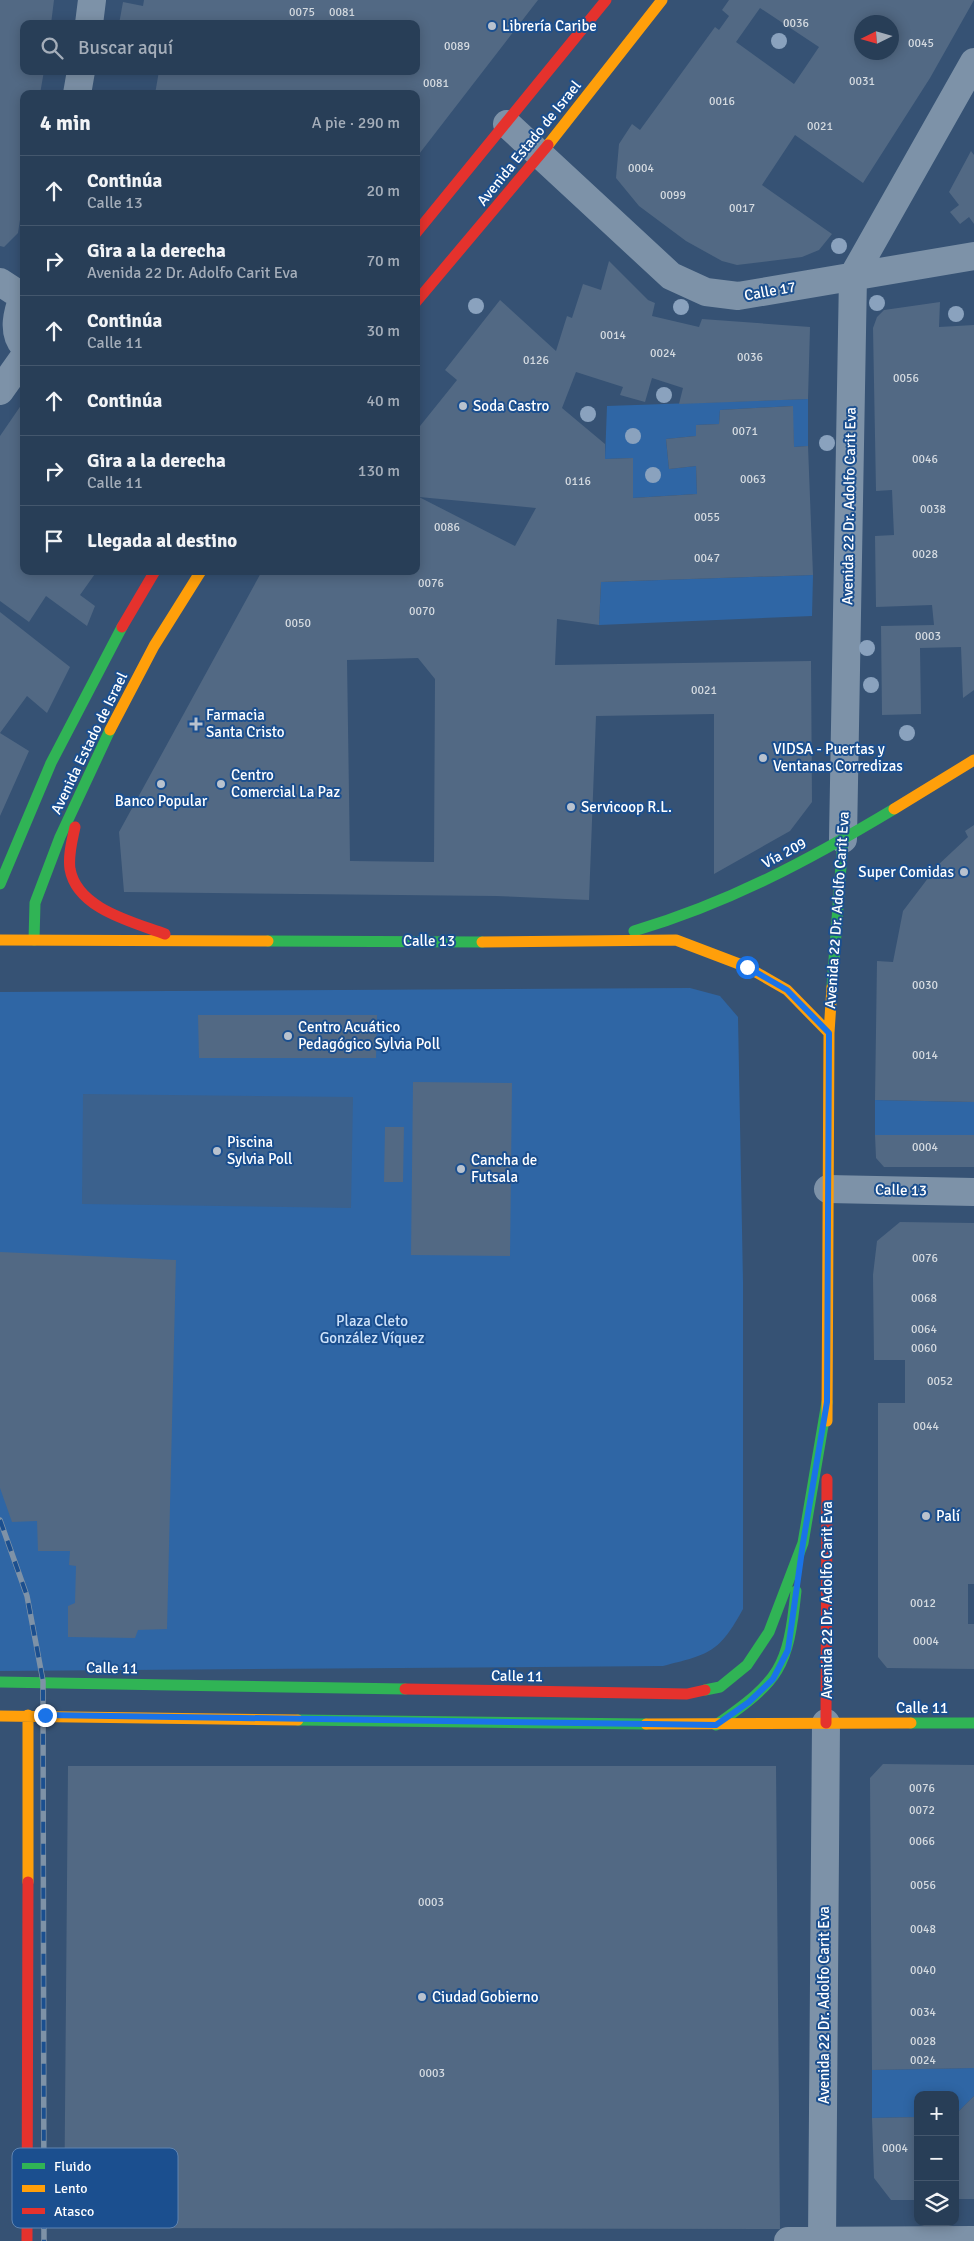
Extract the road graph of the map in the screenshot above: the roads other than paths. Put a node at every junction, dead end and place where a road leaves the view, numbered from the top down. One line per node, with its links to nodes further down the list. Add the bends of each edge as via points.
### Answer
1 (92, 0): 4 (street)
2 (606, 0): 8 (main road, Avenida Estado de Israel)
3 (662, 0): 9 (main road, Avenida Estado de Israel)
4 (89, 20)
5 (974, 62): 12 (street, Avenida 22 Dr. Adolfo Carit Eva)
6 (80, 75): 7 (street)
7 (78, 90)
8 (507, 124): 9 (street, Calle 17); 10 (main road, Avenida Estado de Israel)
9 (540, 155): 12 (street, Calle 17, via 671,276 706,292 738,296); 15 (main road, Avenida Estado de Israel)
10 (420, 228)
11 (974, 256): 12 (street, Calle 17)
12 (853, 276): 24 (street, Avenida 22 Dr. Adolfo Carit Eva)
13 (0, 282): 14 (street)
14 (20, 293)
15 (420, 297)
16 (20, 308): 17 (street, via 16,326)
17 (20, 341)
18 (20, 363): 19 (street)
19 (0, 391)
20 (153, 575): 25 (main road, Avenida Estado de Israel, via 103,660 44,775)
21 (199, 575): 22 (main road, Avenida Estado de Israel, via 154,646)
22 (96, 757): 27 (main road, Avenida Estado de Israel, via 60,837 36,903); 28 (main road, via 74,828 69,855 73,880 90,899 106,910)
23 (974, 760): 24 (main road, Vía 209)
24 (843, 839): 29 (main road, Vía 209, via 716,904 656,926); 30 (main road, Avenida 22 Dr. Adolfo Carit Eva)
25 (0, 884)
26 (0, 940): 27 (main road, Calle 13)
27 (34, 940): 28 (main road, Calle 13)
28 (180, 940): 29 (main road, Calle 13)
29 (594, 942): 30 (main road, Calle 13, via 676,940 710,952 747,967 787,990)
30 (829, 1033): 31 (main road, Avenida 22 Dr. Adolfo Carit Eva)
31 (828, 1189): 32 (street, Calle 13); 33 (main road, Avenida 22 Dr. Adolfo Carit Eva)
32 (974, 1192)
33 (827, 1402): 34 (main road, Calle 11); 38 (main road, Avenida 22 Dr. Adolfo Carit Eva)
34 (803, 1543): 35 (main road, Calle 11, via 769,1632 747,1665 720,1687 687,1694); 40 (main road, via 788,1650 773,1679 749,1702)
35 (0, 1682)
36 (28, 1715): 37 (main road, Calle 11); 40 (main road, Calle 11); 41 (main road)
37 (0, 1716)
38 (826, 1723): 39 (main road, Calle 11); 40 (main road, Calle 11); 46 (street, Avenida 22 Dr. Adolfo Carit Eva)
39 (974, 1723)
40 (716, 1725)
41 (27, 2148)
42 (27, 2228): 44 (main road)
43 (974, 2240): 46 (street)
44 (27, 2241)
45 (788, 2241): 46 (street)
46 (822, 2241)

